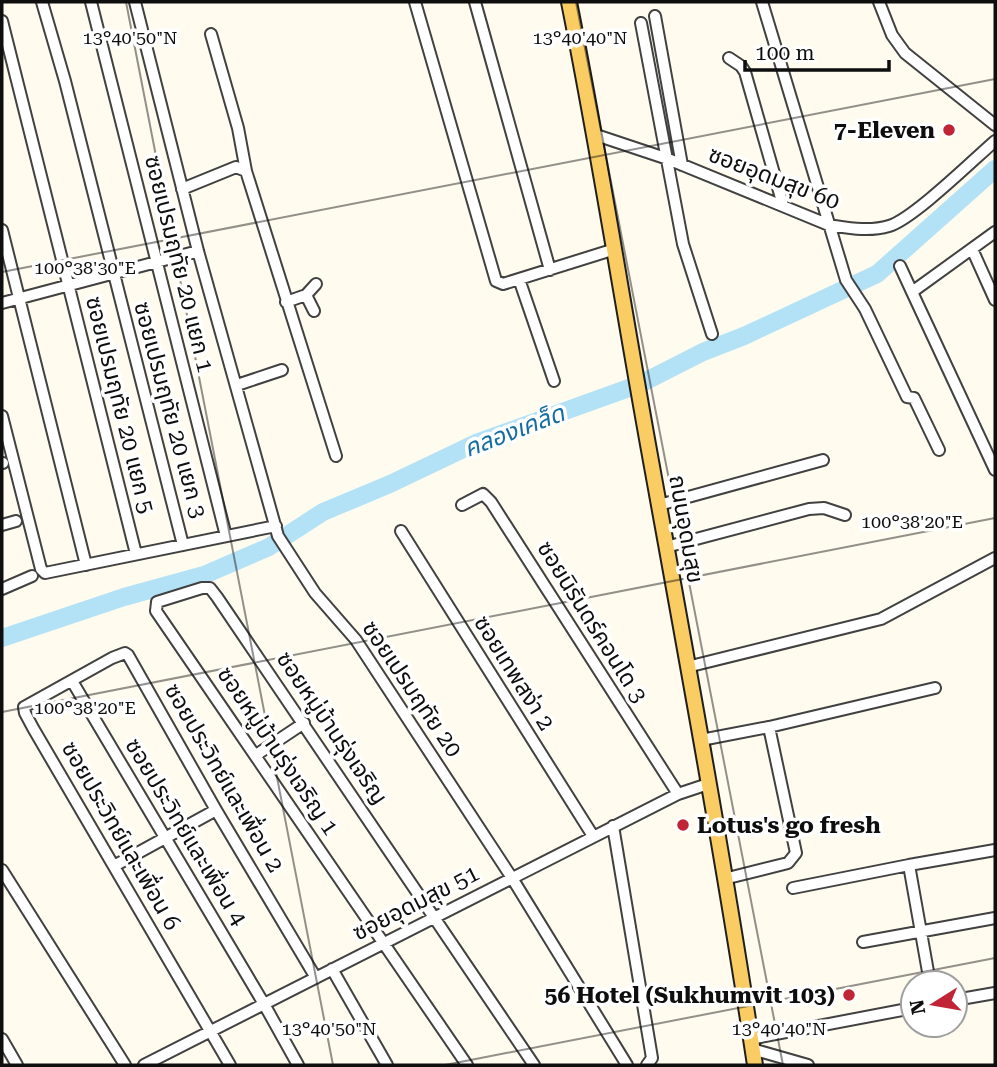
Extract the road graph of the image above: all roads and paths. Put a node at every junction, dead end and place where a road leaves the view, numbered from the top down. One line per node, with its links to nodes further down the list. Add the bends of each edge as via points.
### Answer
1 (42, 2): 31 (street, ซอยเปรมฤทัย 20 แยก 3)
2 (91, 2): 28 (street, ซอยเปรมฤทัย 20 แยก 1)
3 (135, 2): 20 (street, ซอยเปรมฤทัย 20)
4 (415, 2): 32 (street, via 496,281 503,284)
5 (475, 2): 30 (street)
6 (569, 2): 15 (main road, ถนนอุดมสุข)
7 (762, 2): 22 (street)
8 (879, 2): 14 (street, via 905,53)
9 (655, 16): 18 (street)
10 (2, 21): 34 (street, ซอยเปรมฤทัย 20 แยก 5)
11 (641, 23): 17 (street)
12 (211, 34): 19 (street)
13 (729, 58): 21 (street, via 745,72)
14 (995, 125)
15 (596, 135): 17 (street, ซอยอุดมสุข 60); 25 (main road, ถนนอุดมสุข)
16 (995, 141): 22 (street, ซอยอุดมสุข 60, via 898,222 876,229)
17 (665, 158): 18 (street, ซอยอุดมสุข 60); 42 (street, via 683,244)
18 (682, 165): 21 (street, ซอยอุดมสุข 60)
19 (246, 172): 20 (street, via 236,167); 39 (street)
20 (182, 189): 27 (street, ซอยเปรมฤทัย 20)
21 (783, 205): 22 (street, ซอยอุดมสุข 60)
22 (829, 225): 47 (street, via 846,280 866,309 907,397 914,398)
23 (2, 230): 37 (street)
24 (995, 232): 26 (street)
25 (615, 249): 30 (street); 52 (main road, ถนนอุดมสุข)
26 (972, 249): 35 (street); 38 (street)
27 (198, 251): 28 (street); 45 (street, ซอยเปรมฤทัย 20)
28 (157, 262): 31 (street); 57 (street, ซอยเปรมฤทัย 20 แยก 1)
29 (900, 266): 35 (street)
30 (550, 270): 32 (street)
31 (113, 274): 34 (street); 59 (street, ซอยเปรมฤทัย 20 แยก 3)
32 (519, 279): 44 (street)
33 (316, 284): 36 (street)
34 (68, 286): 37 (street); 61 (street, ซอยเปรมฤทัย 20 แยก 5)
35 (912, 292): 50 (street)
36 (306, 295): 39 (street); 41 (street)
37 (20, 298): 40 (street); 63 (street)
38 (995, 300)
39 (286, 302): 48 (street)
40 (2, 303)
41 (314, 311)
42 (712, 334)
43 (282, 370): 45 (street)
44 (554, 381)
45 (237, 385): 58 (street, ซอยเปรมฤทัย 20)
46 (2, 416): 63 (street, via 41,569 47,573)
47 (939, 450)
48 (335, 456)
49 (823, 460): 52 (street)
50 (995, 470)
51 (462, 505): 75 (street, ซอยนิรันดร์คอนโด 3, via 483,494 491,502)
52 (659, 505): 60 (main road, ถนนอุดมสุข)
53 (845, 515): 60 (street, via 809,509)
54 (16, 521): 55 (street)
55 (2, 525)
56 (401, 531): 78 (street, ซอยเทพสง่า 2)
57 (226, 536): 58 (street); 59 (street)
58 (279, 536): 84 (street, ซอยเปรมฤทัย 20, via 315,593 356,640)
59 (183, 545): 61 (street)
60 (666, 547): 67 (main road, ถนนอุดมสุข)
61 (136, 554): 63 (street)
62 (995, 558): 67 (street, via 881,619)
63 (86, 565)
64 (32, 576): 65 (street)
65 (2, 589)
66 (181, 594): 70 (street, ซอยหมู่บ้านรุ่งเจริญ, via 210,588); 73 (street, ซอยหมู่บ้านรุ่งเจริญ 1, via 157,602 156,611)
67 (688, 667): 72 (main road, ถนนอุดมสุข)
68 (72, 681): 76 (street, ซอยประวิทย์และเพื่อน 2, via 112,658 128,655); 79 (street, ซอยประวิทย์และเพื่อน 4); 82 (street, ซอยประวิทย์และเพื่อน 6, via 24,710)
69 (935, 688): 71 (street)
70 (304, 723): 73 (street); 87 (street, ซอยหมู่บ้านรุ่งเจริญ)
71 (769, 727): 72 (street); 85 (street, via 796,853 788,863)
72 (701, 740): 74 (main road, ถนนอุดมสุข)
73 (256, 755): 91 (street, ซอยหมู่บ้านรุ่งเจริญ 1)
74 (708, 784): 75 (street, ซอยอุดมสุข 51); 85 (main road, ถนนอุดมสุข)
75 (678, 794): 77 (street, ซอยอุดมสุข 51)
76 (216, 810): 79 (street); 94 (street, ซอยประวิทย์และเพื่อน 2)
77 (613, 826): 78 (street, ซอยอุดมสุข 51); 111 (street, via 652,1058)
78 (593, 836): 84 (street, ซอยอุดมสุข 51)
79 (166, 838): 82 (street); 97 (street, ซอยประวิทย์และเพื่อน 4)
80 (995, 850): 81 (street)
81 (909, 865): 86 (street); 89 (street)
82 (114, 866): 99 (street, ซอยประวิทย์และเพื่อน 6)
83 (2, 870): 104 (street)
84 (512, 878): 87 (street, ซอยอุดมสุข 51); 110 (street, ซอยเปรมฤทัย 20)
85 (724, 879): 101 (main road, ถนนอุดมสุข)
86 (793, 888)
87 (435, 917): 91 (street, ซอยอุดมสุข 51); 109 (street, ซอยหมู่บ้านรุ่งเจริญ)
88 (995, 918): 89 (street)
89 (921, 932): 90 (street); 92 (street)
90 (863, 942)
91 (382, 944): 93 (street, ซอยอุดมสุข 51); 108 (street, ซอยหมู่บ้านรุ่งเจริญ 1)
92 (928, 969)
93 (332, 970): 94 (street, ซอยอุดมสุข 51); 107 (street)
94 (316, 978): 97 (street, ซอยอุดมสุข 51)
95 (995, 993): 96 (street)
96 (969, 998)
97 (264, 1004): 99 (street, ซอยอุดมสุข 51); 106 (street, ซอยประวิทย์และเพื่อน 4)
98 (899, 1011): 101 (street)
99 (211, 1031): 102 (street, ซอยอุดมสุข 51); 105 (street, ซอยประวิทย์และเพื่อน 6)
100 (2, 1039): 103 (street)
101 (751, 1044): 112 (main road, ถนนอุดมสุข); 113 (street)
102 (151, 1064)
103 (17, 1065)
104 (125, 1065)
105 (230, 1065)
106 (298, 1065)
107 (387, 1065)
108 (467, 1065)
109 (534, 1065)
110 (628, 1065)
111 (647, 1065)
112 (755, 1065)
113 (808, 1065)

